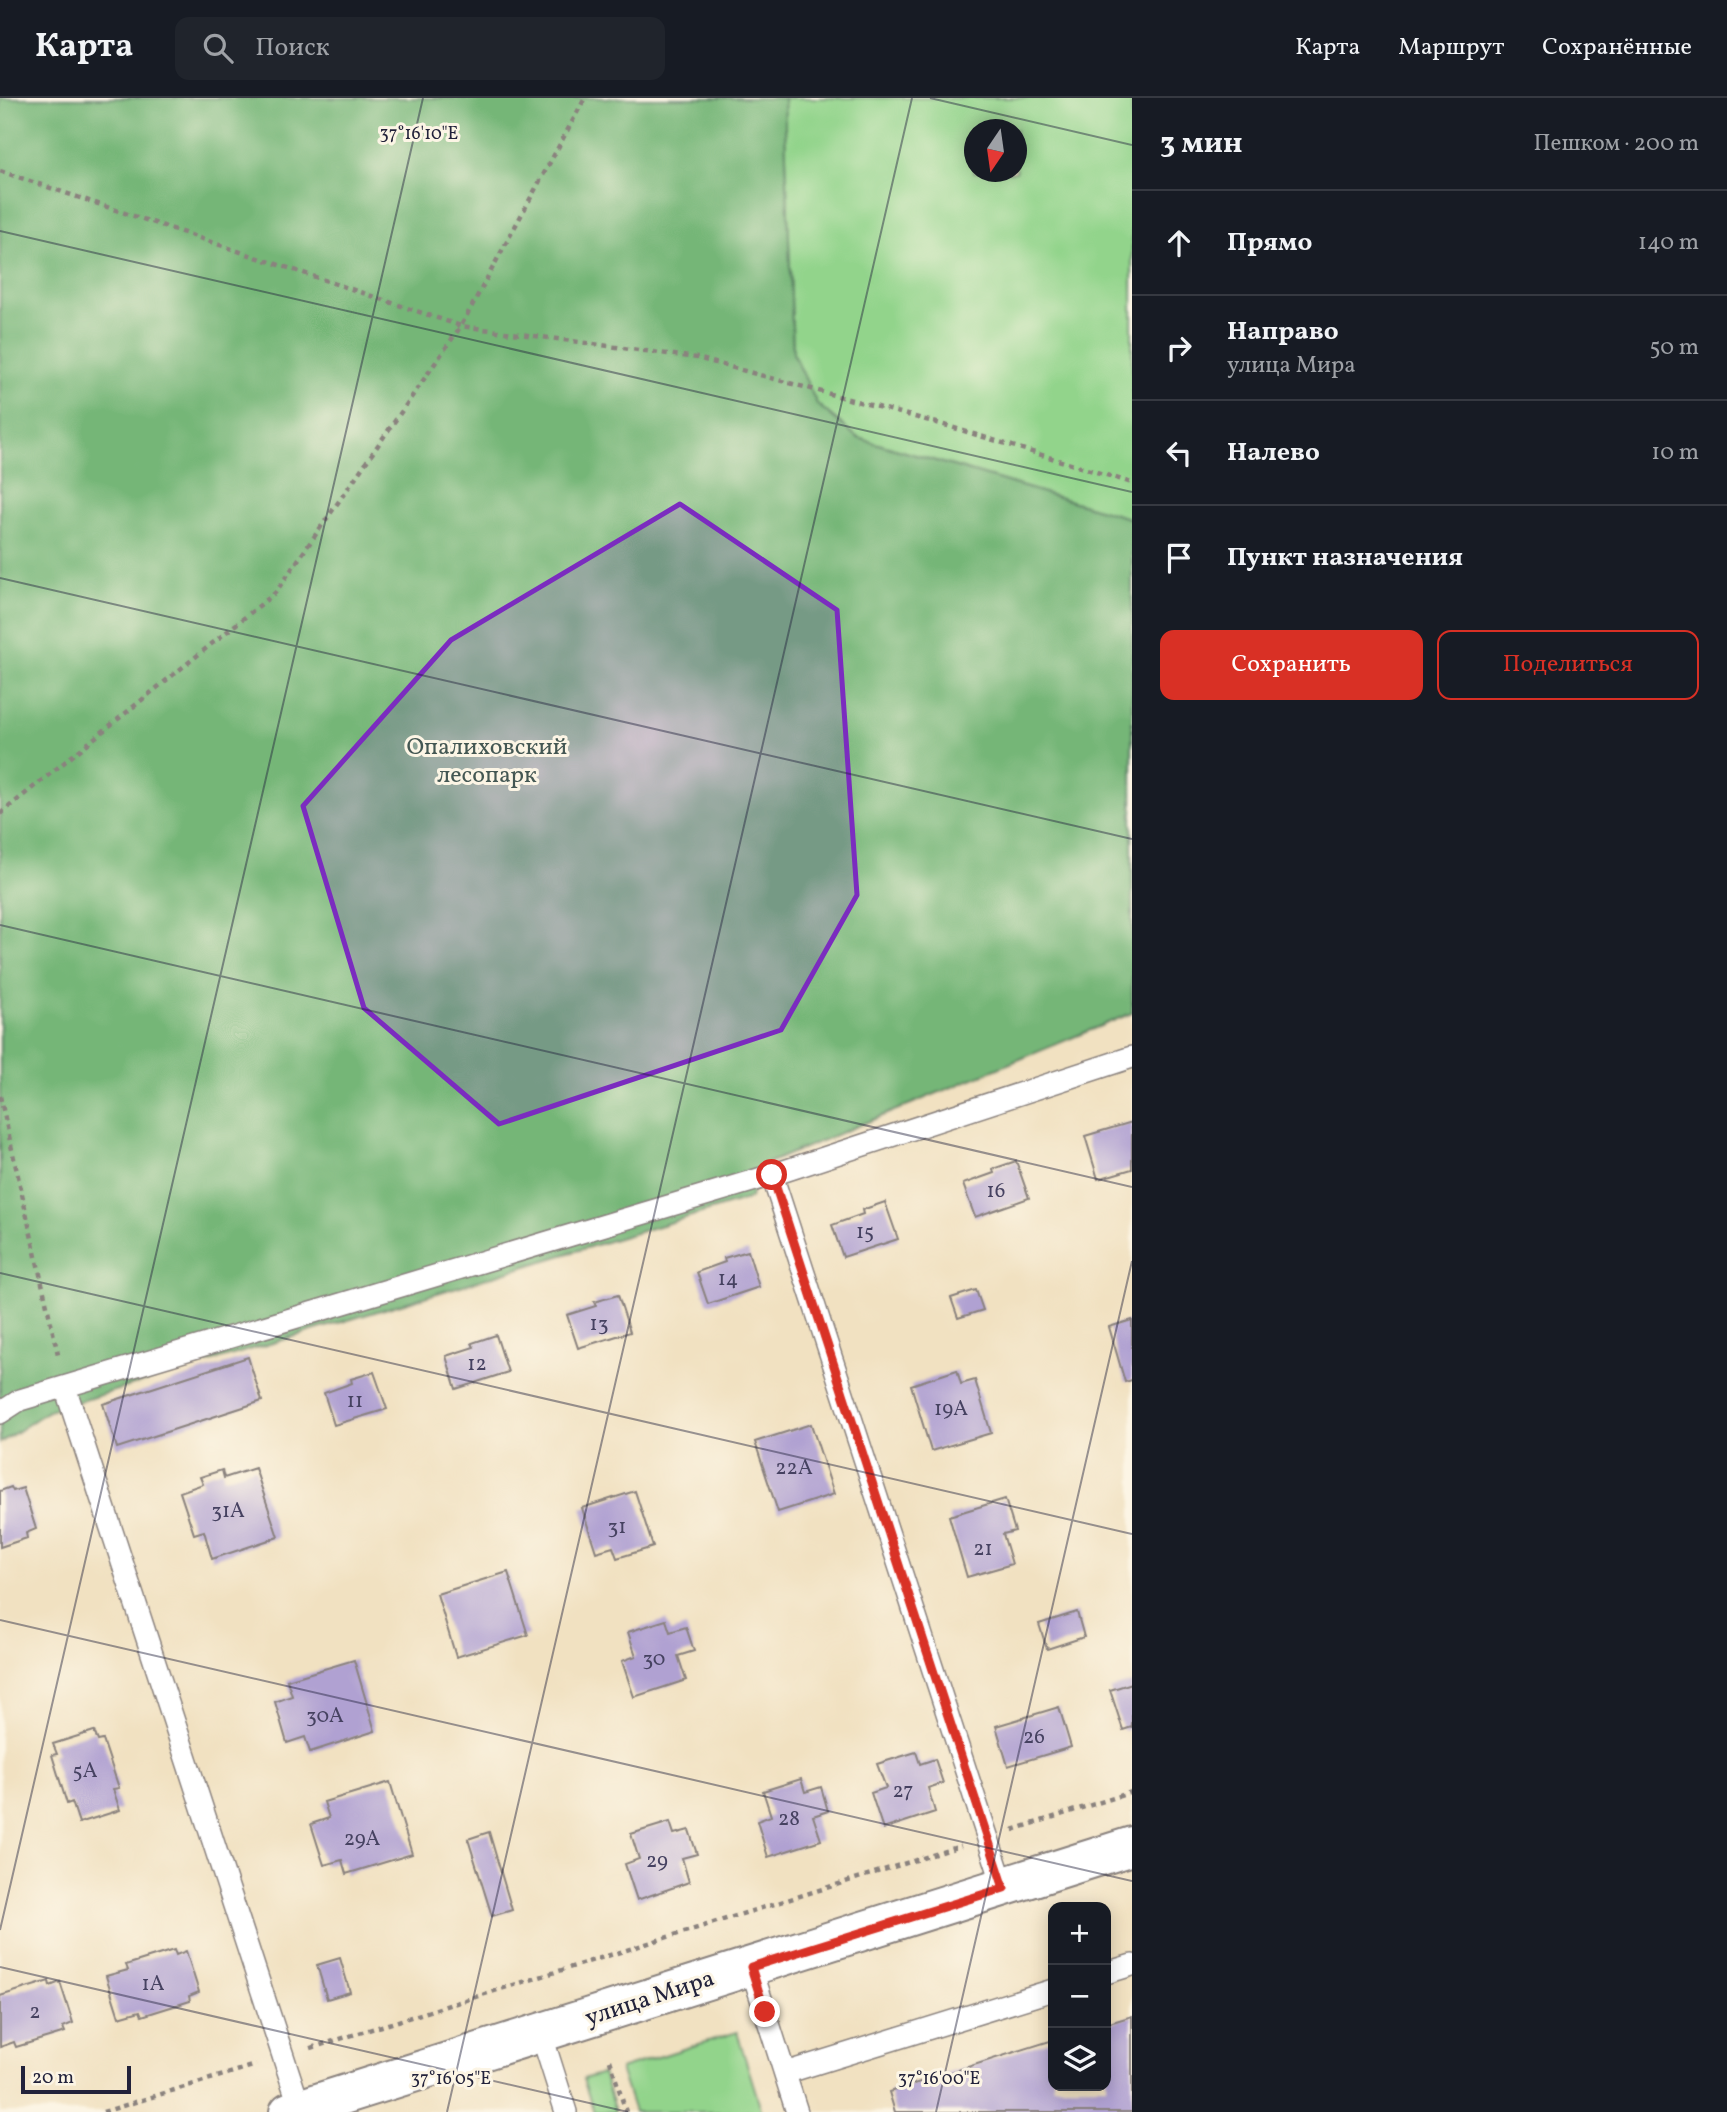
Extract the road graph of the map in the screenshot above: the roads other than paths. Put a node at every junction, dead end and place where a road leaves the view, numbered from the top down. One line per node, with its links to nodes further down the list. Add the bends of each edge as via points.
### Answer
1 (1132, 1057): 2 (lane)
2 (772, 1175): 3 (lane); 6 (lane)
3 (65, 1387): 4 (lane, via 20,1400); 13 (lane, via 284,2056)
4 (0, 1413)
5 (1132, 1846): 6 (street, улица Мира)
6 (1004, 1888): 8 (street, улица Мира)
7 (1132, 1965): 9 (lane)
8 (751, 1967): 11 (street, улица Мира); 12 (lane)
9 (1111, 1971)
10 (1048, 1992): 12 (lane)
11 (541, 2033): 13 (street, улица Мира); 14 (lane)
12 (785, 2073): 15 (lane)
13 (295, 2110)
14 (566, 2112)
15 (797, 2112)

